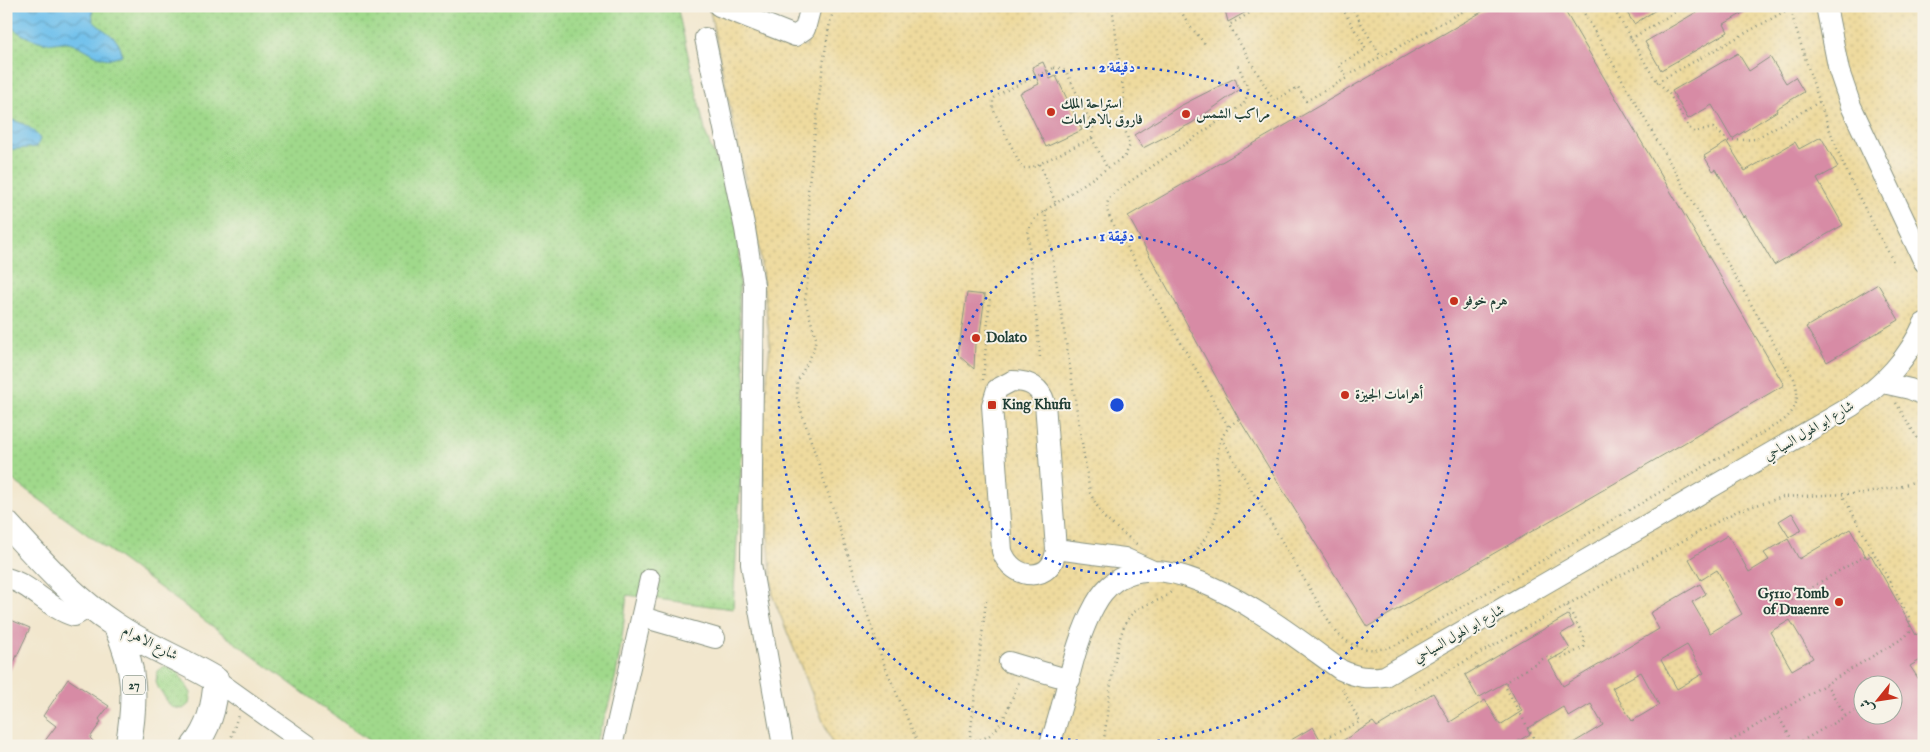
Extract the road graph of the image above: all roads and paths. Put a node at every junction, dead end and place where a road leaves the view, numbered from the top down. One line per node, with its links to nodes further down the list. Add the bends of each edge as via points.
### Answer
1 (719, 6): 2 (street, via 792,35 800,35 805,29)
2 (812, 6)
3 (835, 6): 76 (path, via 821,82 808,191 812,253 805,301 816,338 813,352 797,382 797,398 882,659)
4 (1112, 6): 25 (path, via 1124,95 1122,124 1130,144 1125,156)
5 (1178, 6): 17 (path)
6 (1262, 6): 7 (path, via 1229,26 1274,101 1298,87 1306,101 1347,78 1340,65 1366,49)
7 (1341, 6)
8 (1351, 6): 18 (path)
9 (1472, 6): 18 (path)
10 (1580, 6): 38 (path, via 1794,379 1797,400 1792,413 1398,644 1380,650 1354,646 1333,628)
11 (1612, 6): 16 (path)
12 (1685, 6): 16 (path)
13 (1826, 6): 28 (street, via 1839,71 1851,106)
14 (1789, 7): 21 (path); 22 (path)
15 (705, 38): 75 (street, via 746,229 754,285 751,564)
16 (1631, 39): 21 (path)
17 (1207, 46)
18 (1381, 57): 20 (path)
19 (1237, 63): 37 (path, via 1249,90 1244,104 1116,191 1106,207)
20 (1352, 73)
21 (1657, 82): 22 (path, via 1670,95 1692,130 1698,132 1713,128 1731,141 1755,139)
22 (1819, 102): 29 (path, via 1860,200)
23 (1092, 138): 24 (path); 24 (path, via 1093,127 1067,73 1061,68 1054,68 1001,93 993,99 993,108 1019,165 1026,169); 25 (path)
24 (1040, 164): 26 (path)
25 (1107, 168): 26 (path)
26 (1056, 204): 27 (path)
27 (1044, 211): 32 (path, via 1033,220 1028,233); 45 (path, via 1090,493 1103,517 1137,544)
28 (1924, 262)
29 (1894, 263)
30 (990, 296): 35 (path, via 983,378)
31 (1924, 323): 33 (street, شارع ابو الهول السياحي, via 1910,349)
32 (1040, 357)
33 (1883, 383): 34 (street); 39 (path); 46 (street, شارع ابو الهول السياحي, via 1824,422 1385,676 1354,676 1341,670 1244,602)
34 (1924, 394)
35 (992, 405): 43 (street, via 997,389 1012,381 1032,384 1043,396); 43 (street, via 1004,556 1010,567 1032,574 1051,566)
36 (1239, 418): 37 (path)
37 (1228, 426): 38 (path)
38 (1222, 438): 46 (path, via 1218,451 1216,518)
39 (1924, 449)
40 (1924, 478): 41 (path, via 1885,490)
41 (1843, 496): 44 (path); 50 (path, via 1783,497 1737,511)
42 (6, 523): 51 (main road, شارع الاهرام, via 69,591)
43 (1056, 550): 45 (street, via 1107,554)
44 (1873, 551): 52 (path); 60 (path, via 1910,619 1910,631)
45 (1147, 568): 46 (street, شارع ابو الهول السياحي); 58 (street, شارع ابو الهول السياحي, via 1120,578 1105,589 1087,622)
46 (1181, 576): 78 (path, via 1170,592 1136,610 1122,630)
47 (6, 578): 51 (street, via 15,580 60,612 74,616)
48 (650, 579): 53 (street)
49 (986, 601): 66 (path)
50 (1567, 604): 61 (path); 79 (path, via 1585,639 1584,647 1565,657 1546,657 1506,683)
51 (90, 607): 54 (main road, شارع الاهرام)
52 (1778, 607)
53 (642, 616): 55 (street); 74 (street)
54 (116, 626): 57 (main road, شارع الاهرام); 70 (main road, 27, via 129,657 134,685)
55 (715, 638)
56 (1017, 665): 58 (street); 66 (path, via 996,731 983,740)
57 (216, 680): 62 (street, شارع الاهرام); 71 (main road, via 210,719)
58 (1070, 680): 68 (street, شارع ابو الهول السياحي)
59 (1340, 684): 67 (path, via 1360,722)
60 (1826, 684): 64 (path); 65 (path)
61 (1415, 689)
62 (241, 696): 72 (path); 73 (street, شارع الاهرام)
63 (1852, 713): 65 (path)
64 (1777, 714): 69 (path); 80 (path)
65 (1846, 716): 69 (path)
66 (970, 740): 77 (path)
67 (1321, 740)
68 (1048, 745)
69 (1794, 745)
70 (128, 746)
71 (194, 746)
72 (229, 746)
73 (309, 746)
74 (612, 746)
75 (783, 746)
76 (920, 746)
77 (969, 746)
78 (1103, 746)
79 (1538, 746)
80 (1722, 746)

